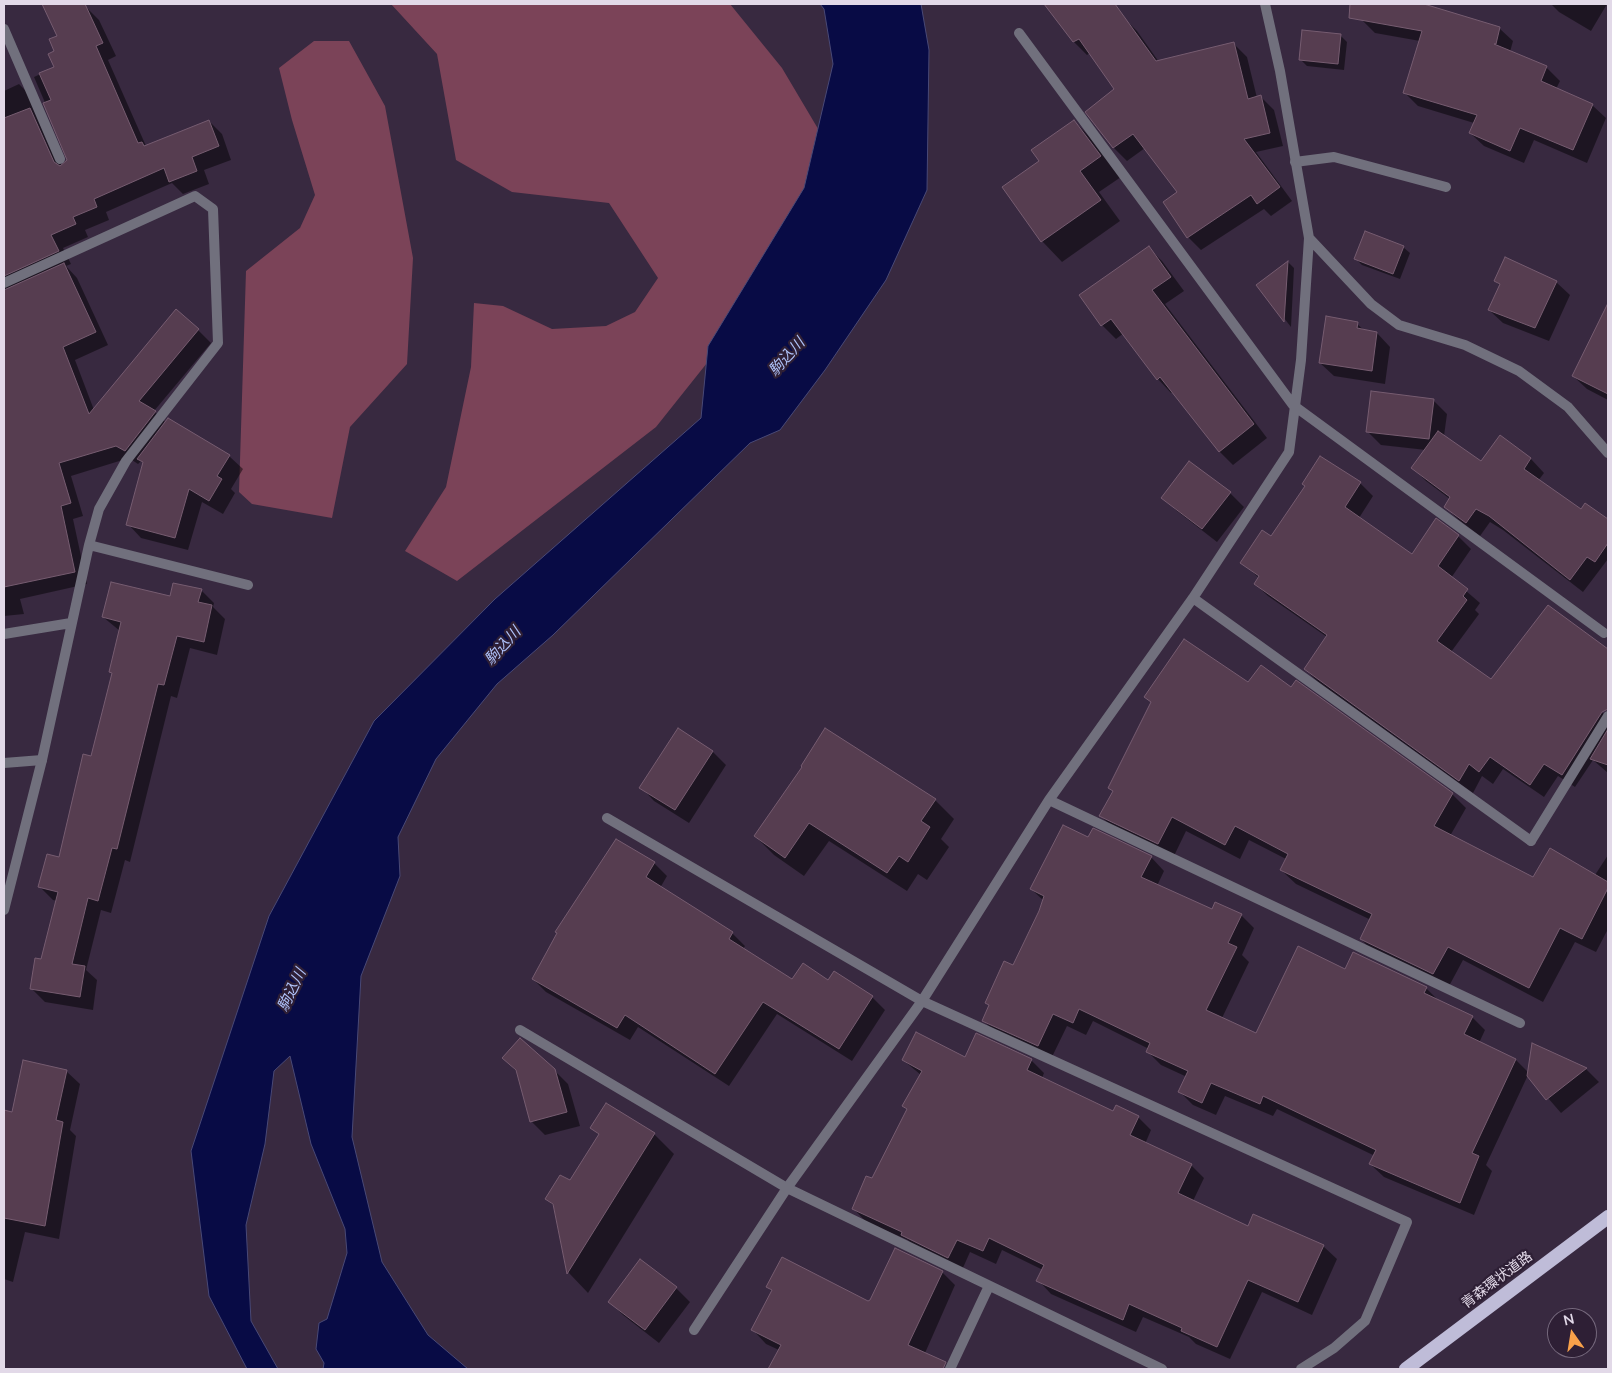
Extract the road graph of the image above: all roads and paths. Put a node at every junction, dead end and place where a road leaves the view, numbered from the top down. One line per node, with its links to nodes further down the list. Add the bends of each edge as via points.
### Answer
1 (1265, 4): 5 (street)
2 (4, 29): 4 (street)
3 (1019, 33): 9 (street)
4 (60, 160)
5 (1296, 162): 6 (street, via 1334,157); 7 (street)
6 (1446, 187)
7 (1308, 238): 9 (street, via 1301,360); 10 (street, via 1371,304 1398,325 1465,344 1519,372 1568,407)
8 (4, 282): 11 (street, via 194,196 213,209 218,343 126,462 99,509)
9 (1294, 405): 13 (street, via 1289,452); 16 (street)
10 (1608, 453)
11 (89, 545): 12 (street); 14 (street)
12 (248, 586)
13 (1193, 598): 17 (street, via 1531,841); 20 (street)
14 (72, 623): 15 (street); 18 (street)
15 (4, 634)
16 (1606, 635)
17 (1608, 716)
18 (42, 760): 19 (street); 22 (street)
19 (4, 763)
20 (1049, 800): 23 (street); 24 (street)
21 (607, 818): 23 (street)
22 (4, 910)
23 (922, 1001): 26 (street); 32 (street, via 1407,1222 1365,1321 1334,1348)
24 (1520, 1023)
25 (520, 1030): 26 (street)
26 (787, 1188): 28 (street); 29 (street)
27 (1608, 1217): 33 (highway, 青森環状道路)
28 (989, 1286): 30 (street); 31 (street)
29 (694, 1330)
30 (950, 1369)
31 (1162, 1369)
32 (1301, 1369)
33 (1406, 1369)

